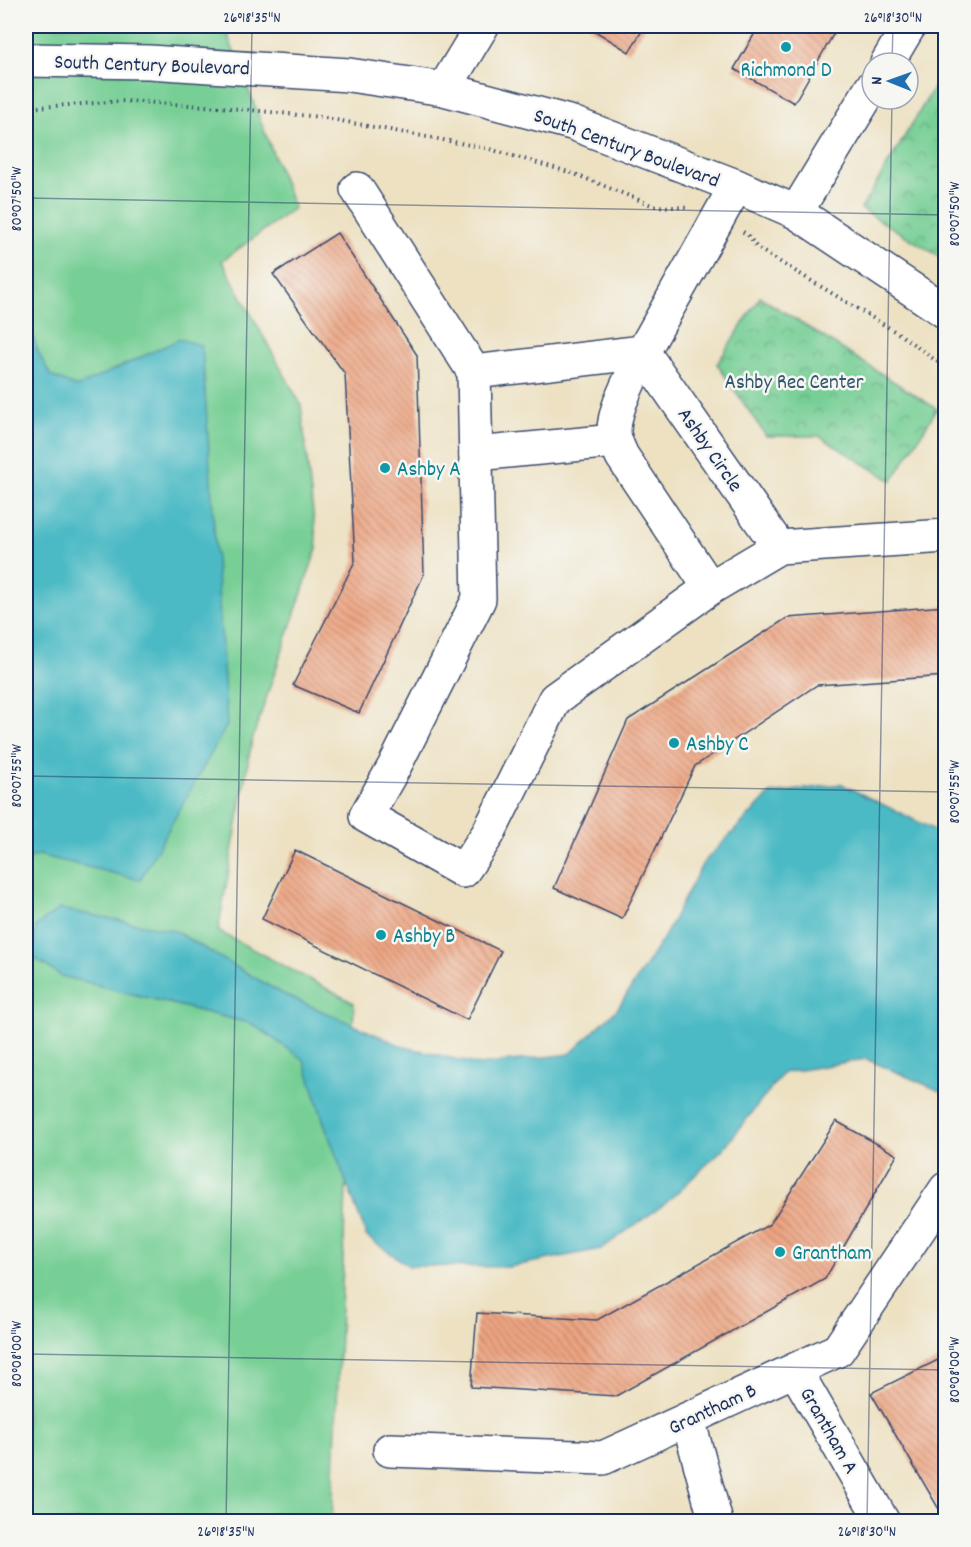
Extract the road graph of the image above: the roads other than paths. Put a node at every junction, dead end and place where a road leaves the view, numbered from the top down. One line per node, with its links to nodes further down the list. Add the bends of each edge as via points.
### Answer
1 (482, 26): 5 (street)
2 (909, 26): 3 (street)
3 (893, 51)
4 (26, 60): 5 (street, South Century Boulevard, via 252,67 349,75)
5 (444, 90): 7 (street, South Century Boulevard, via 572,123)
6 (860, 107): 9 (street)
7 (736, 186): 9 (street, South Century Boulevard); 11 (street)
8 (357, 189): 12 (street)
9 (796, 212): 10 (street, South Century Boulevard)
10 (945, 312)
11 (643, 352): 12 (street); 13 (street, via 619,408); 16 (street, Ashby Circle)
12 (474, 372): 14 (street)
13 (615, 441): 14 (street); 17 (street)
14 (476, 454): 17 (street, via 479,599 366,816 463,871 488,834 555,699)
15 (945, 536): 16 (street)
16 (779, 547): 17 (street)
17 (710, 588)
18 (945, 1189): 19 (street, Grantham B, via 838,1350)
19 (795, 1370): 20 (street, Grantham B); 23 (street, Grantham A)
20 (688, 1419): 21 (street, Grantham B, via 603,1458); 22 (street)
21 (390, 1450)
22 (716, 1521)
23 (883, 1521)

